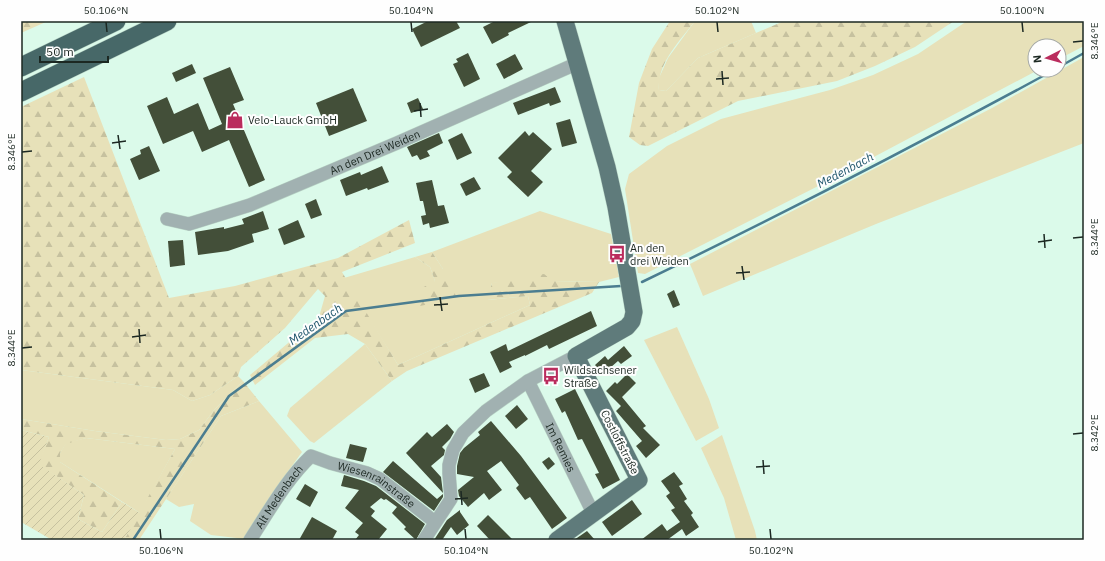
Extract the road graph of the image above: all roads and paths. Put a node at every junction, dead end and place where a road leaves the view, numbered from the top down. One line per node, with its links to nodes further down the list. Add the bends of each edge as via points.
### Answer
1 (116, 21): 5 (highway)
2 (167, 21): 6 (highway)
3 (565, 21): 4 (main road)
4 (578, 63): 7 (street, An den Drei Weiden, via 250,205 188,224); 8 (main road, via 607,167 634,312 627,327)
5 (21, 67)
6 (21, 92)
7 (167, 219)
8 (576, 356): 9 (street); 11 (main road, Costloffstraße, via 639,480)
9 (528, 381): 11 (street, Im Remies); 12 (street, via 486,411 463,433 453,450 449,465 451,499)
10 (311, 456): 12 (street, Wiesenrainstraße, via 380,479); 13 (street, Alt Medenbach, via 282,490)
11 (594, 514): 15 (main road, Costloffstraße)
12 (435, 522): 14 (street)
13 (250, 540)
14 (424, 540)
15 (557, 540)

